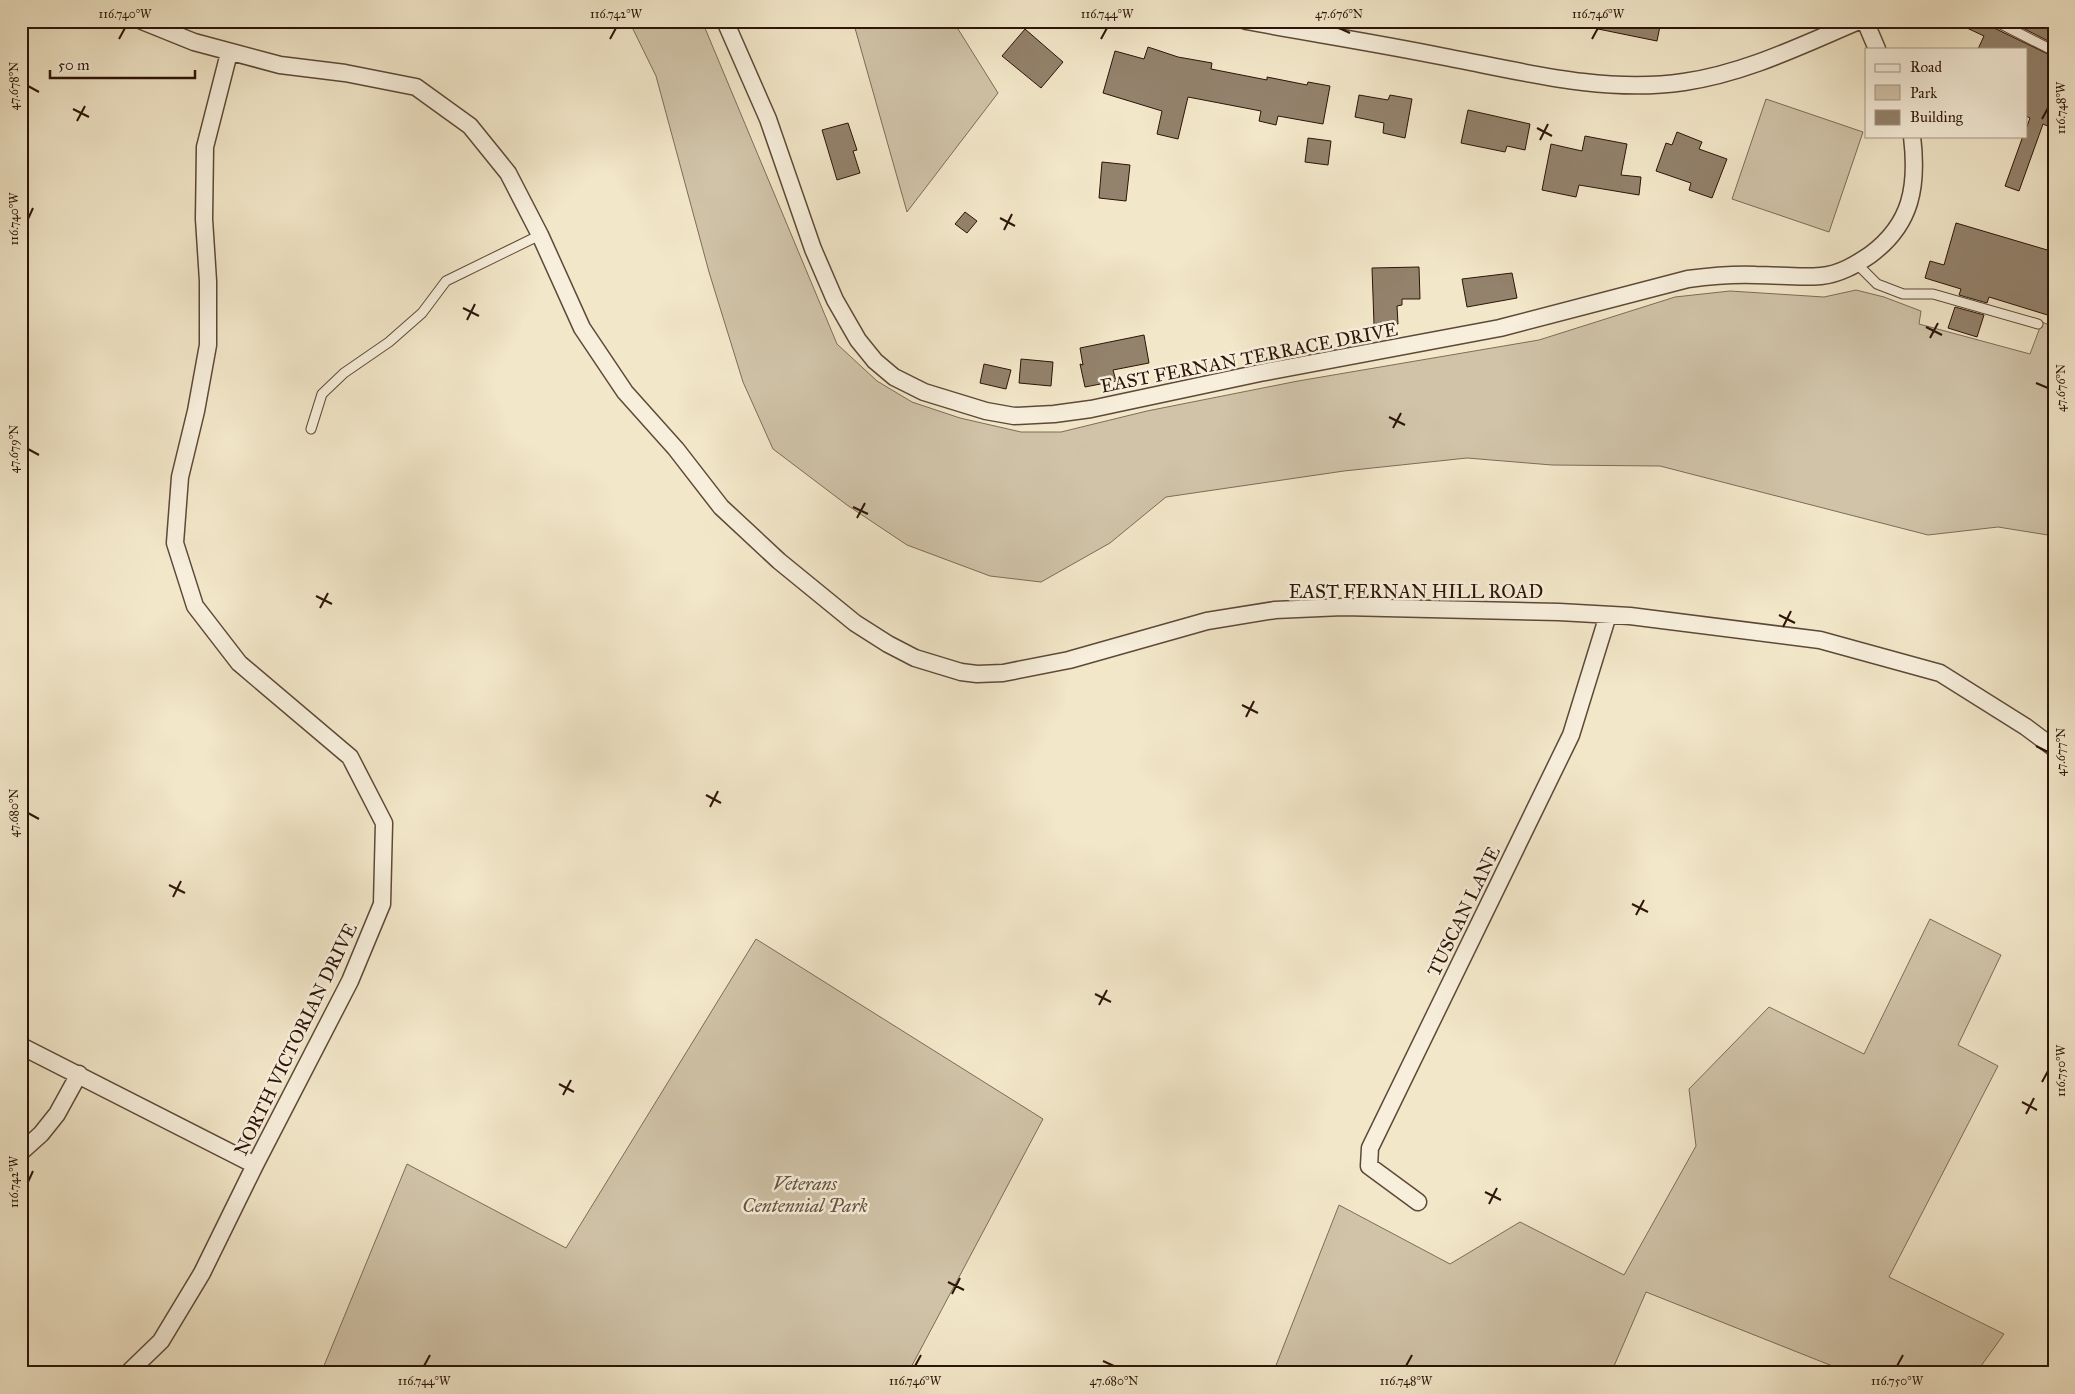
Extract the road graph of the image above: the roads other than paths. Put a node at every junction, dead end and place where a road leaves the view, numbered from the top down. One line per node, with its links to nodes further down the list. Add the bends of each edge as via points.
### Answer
1 (142, 21): 9 (street, EAST FERNAN HILL ROAD)
2 (725, 21): 12 (street, EAST FERNAN TERRACE DRIVE, via 768,119 813,249 835,300 858,340 894,377 924,392 986,412 1024,415 1091,409 1500,328 1688,279 1717,275 1821,276)
3 (1246, 21): 4 (street, via 1528,73 1615,85 1682,82 1733,72)
4 (1859, 21)
5 (1865, 21): 7 (street)
6 (1995, 21): 8 (lane)
7 (1877, 48)
8 (2054, 51)
9 (229, 53): 11 (street, EAST FERNAN HILL ROAD, via 280,65 416,87 470,126 508,173); 20 (street, NORTH VICTORIAN DRIVE, via 205,147 208,345 180,477 175,543 195,606 239,663 350,757 384,823 382,904 350,981)
10 (1912, 138): 12 (street, EAST FERNAN TERRACE DRIVE, via 1913,190 1904,218 1881,246)
11 (540, 235): 14 (lane, via 446,281 422,313 322,394); 15 (street, EAST FERNAN HILL ROAD, via 582,328 624,392 673,445 721,507 855,623 915,658 977,674 1003,673 1069,660 1207,621 1275,610 1343,607)
12 (1857, 264): 13 (lane, via 1877,284 1903,294 1933,294)
13 (2038, 324)
14 (311, 430)
15 (1608, 615): 16 (street, EAST FERNAN HILL ROAD, via 1820,640 1940,673); 21 (street, TUSCAN LANE, via 1571,734 1370,1148 1369,1166)
16 (2054, 748)
17 (21, 1046): 18 (street)
18 (79, 1074): 19 (street, via 57,1114); 20 (street)
19 (21, 1152)
20 (255, 1165): 22 (street, NORTH VICTORIAN DRIVE, via 202,1273 161,1341)
21 (1418, 1202)
22 (128, 1373)

